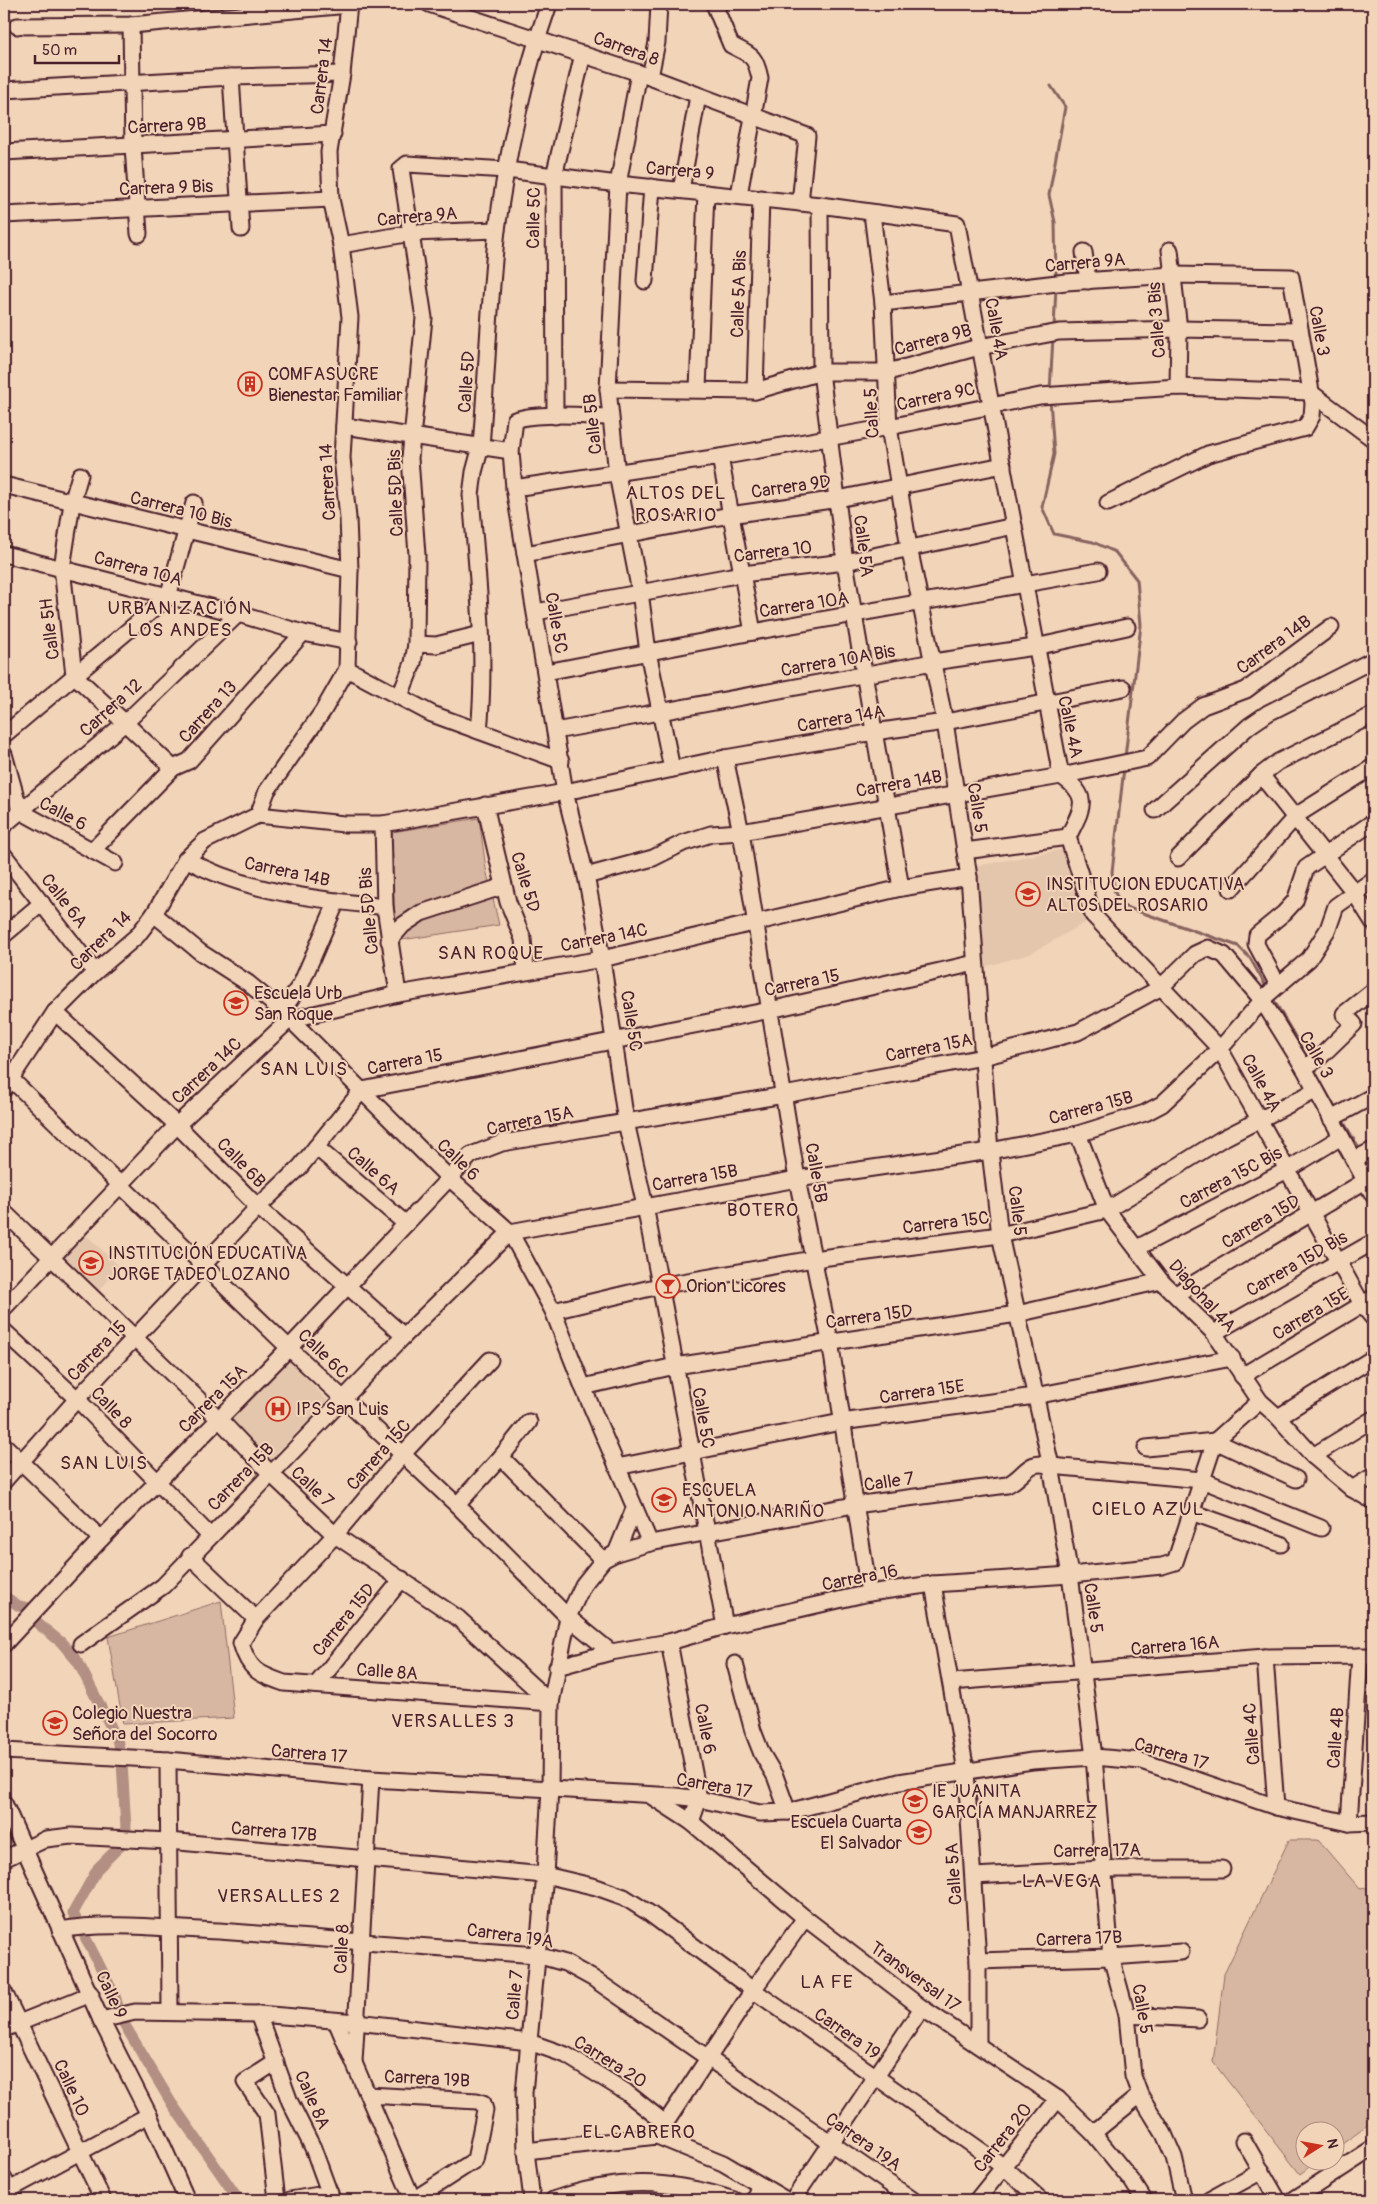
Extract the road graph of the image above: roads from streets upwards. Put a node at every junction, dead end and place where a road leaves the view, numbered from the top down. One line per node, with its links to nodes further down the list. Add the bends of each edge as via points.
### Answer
1 (349, 4): 6 (street); 10 (street, Carrera 14)
2 (429, 4): 8 (street, Carrera 8)
3 (549, 4): 8 (street, Calle 5D)
4 (658, 4): 11 (street, Calle 5B, via 657,42)
5 (714, 4): 16 (street, via 731,45 752,55 756,62 760,78)
6 (131, 25): 7 (street); 13 (street)
7 (17, 26)
8 (537, 39): 9 (street, Carrera 8); 22 (street, Calle 5D)
9 (583, 54): 11 (street, Carrera 8); 23 (street, Calle 5C)
10 (342, 74): 12 (street); 17 (street, Carrera 14)
11 (644, 75): 15 (street, Carrera 8); 24 (street, Calle 5B)
12 (231, 77): 13 (street); 18 (street)
13 (133, 83): 14 (street); 19 (street)
14 (4, 90)
15 (698, 96): 16 (street, Carrera 8); 26 (street)
16 (752, 116): 28 (street); 31 (street, Carrera 8, via 807,136)
17 (333, 134): 18 (street, Carrera 9B); 30 (street, Carrera 14, via 329,152)
18 (236, 141): 19 (street, Carrera 9B); 32 (street)
19 (133, 146): 20 (street, Carrera 9B); 34 (street)
20 (4, 152)
21 (400, 168): 22 (street, Carrera 9, via 407,164); 40 (street, Calle 5D Bis)
22 (507, 170): 23 (street, Carrera 9); 39 (street, Calle 5D)
23 (554, 176): 24 (street, Carrera 9); 62 (street, Calle 5C)
24 (618, 184): 25 (street, Carrera 9); 57 (street, Calle 5B)
25 (652, 187): 26 (street, Carrera 9); 47 (street)
26 (681, 190): 27 (street, Carrera 9)
27 (706, 193): 28 (street, Carrera 9); 58 (street)
28 (739, 195): 29 (street, Carrera 9)
29 (761, 198): 31 (street, Carrera 9); 59 (street, Calle 5A Bis)
30 (331, 199): 32 (street, Carrera 9 Bis); 42 (street, Carrera 14)
31 (800, 202): 33 (street, Carrera 9)
32 (241, 204): 34 (street, Carrera 9 Bis); 38 (street)
33 (820, 205): 35 (street, Carrera 9); 54 (street, Calle 5A)
34 (137, 208): 36 (street, Carrera 9 Bis); 41 (street)
35 (872, 212): 37 (street, Carrera 9); 50 (street, Calle 5)
36 (4, 215)
37 (957, 224): 49 (street, Calle 4A)
38 (241, 230)
39 (497, 230): 40 (street, Carrera 9A); 69 (street, Calle 5D)
40 (412, 233): 42 (street, Carrera 9A); 66 (street, Calle 5D Bis, via 424,318)
41 (139, 234)
42 (341, 245): 64 (street, Carrera 14, via 350,317)
43 (1170, 250): 45 (street, Calle 3 Bis)
44 (1084, 252): 48 (street)
45 (1173, 275): 46 (street, Carrera 9A); 48 (street, Carrera 9A); 51 (street, Calle 3 Bis)
46 (1291, 276): 52 (street, Calle 3)
47 (645, 281)
48 (1088, 281): 49 (street, Carrera 9A)
49 (971, 294): 50 (street, Carrera 9A); 53 (street, Calle 4A)
50 (883, 303): 55 (street, Calle 5)
51 (1179, 329): 52 (street, Carrera 9B); 53 (street, Carrera 9B, via 1052,334); 56 (street, Calle 3 Bis)
52 (1300, 331): 60 (street, Calle 3)
53 (979, 347): 55 (street, Carrera 9B); 61 (street, Calle 4A)
54 (821, 372): 55 (street, Carrera 9B); 59 (street, Carrera 9B); 67 (street, Calle 5A)
55 (888, 372): 65 (street, Calle 5)
56 (1178, 387): 60 (street, Carrera 9C); 61 (street, Carrera 9C, via 1040,396)
57 (608, 389): 58 (street, Carrera 9B); 63 (street, Calle 5B)
58 (698, 389): 59 (street, Carrera 9B)
59 (755, 391)
60 (1310, 392): 68 (street); 81 (street, Calle 3, via 1312,416 1305,428 1208,454)
61 (993, 404): 65 (street, Carrera 9C); 72 (street, Calle 4A)
62 (555, 416): 63 (street); 70 (street, Calle 5C, via 515,420)
63 (609, 417): 74 (street, Calle 5B)
64 (344, 426): 66 (street); 91 (street, Carrera 14, via 342,458)
65 (889, 427): 67 (street, Carrera 9C); 77 (street, Calle 5)
66 (413, 436): 69 (street); 107 (street, Calle 5D Bis, via 410,458 417,555)
67 (830, 437): 71 (street, Carrera 9C); 78 (street, Calle 5A)
68 (1373, 439)
69 (481, 446): 70 (street); 105 (street, Calle 5D, via 471,495)
70 (511, 451): 76 (street, Calle 5C)
71 (720, 457): 74 (street, Carrera 9C); 82 (street)
72 (1004, 465): 77 (street, Carrera 9D); 83 (street, Calle 4A)
73 (80, 474): 80 (street, Calle 5H)
74 (618, 474): 76 (street, Carrera 9C); 85 (street, Calle 5B)
75 (4, 485): 80 (street, Carrera 10 Bis)
76 (514, 488): 88 (street, Calle 5C)
77 (899, 488): 78 (street, Carrera 9D); 86 (street, Calle 5)
78 (838, 499): 82 (street, Carrera 9D); 89 (street, Calle 5A)
79 (194, 502): 84 (street)
80 (72, 503): 84 (street, Carrera 10 Bis); 90 (street, Calle 5H)
81 (1108, 503)
82 (730, 515): 85 (street, Carrera 9D); 93 (street)
83 (1014, 526): 86 (street, Carrera 10); 94 (street, Calle 4A)
84 (186, 530): 91 (street, Carrera 10 Bis); 96 (street)
85 (629, 534): 88 (street, Carrera 9D); 95 (street, Calle 5B)
86 (909, 547): 89 (street, Carrera 10); 97 (street, Calle 5)
87 (4, 554): 90 (street, Carrera 10A)
88 (525, 554): 98 (street, Calle 5C)
89 (845, 562): 93 (street, Carrera 10); 100 (street, Calle 5A)
90 (62, 568): 96 (street, Carrera 10A); 114 (street, Calle 5H)
91 (350, 570): 106 (street, Carrera 14)
92 (1098, 571): 94 (street, Carrera 10A)
93 (742, 574): 95 (street, Carrera 10); 103 (street)
94 (1026, 585): 97 (street, Carrera 10A); 108 (street, Calle 4A)
95 (640, 592): 98 (street, Carrera 10); 109 (street, Calle 5B)
96 (168, 597): 99 (street, Carrera 10A); 114 (street)
97 (920, 604): 100 (street, Carrera 10A); 111 (street, Calle 5)
98 (536, 612): 113 (street, Calle 5C)
99 (238, 614): 104 (street, Carrera 10A); 121 (street, Carrera 12)
100 (854, 616): 103 (street, Carrera 10A); 115 (street, Calle 5A)
101 (1127, 627): 108 (street, Carrera 10A Bis)
102 (1331, 627): 134 (street, Carrera 14B, via 1246,690 1203,706 1183,721 1147,758)
103 (753, 632): 109 (street, Carrera 10A)
104 (303, 633): 106 (street, Carrera 10A); 131 (street, Carrera 13, via 189,761)
105 (481, 634): 107 (street, via 436,645); 123 (street, Calle 5D)
106 (349, 642): 112 (street, Carrera 14)
107 (416, 644): 117 (street, Calle 5D Bis, via 413,663)
108 (1035, 647): 111 (street, Carrera 10A Bis); 118 (street, Calle 4A)
109 (648, 652): 113 (street, Carrera 10A); 119 (street, Calle 5B)
110 (1373, 660): 139 (street, via 1268,713 1249,726)
111 (933, 662): 115 (street, Carrera 10A Bis); 122 (street, Calle 5)
112 (347, 669): 117 (street); 141 (street, Carrera 14, via 323,711 267,791)
113 (546, 672): 124 (street, Calle 5C)
114 (74, 674): 121 (street, Calle 5H); 126 (street)
115 (864, 676): 119 (street, Carrera 10A Bis); 125 (street, Calle 5A)
116 (1124, 688): 118 (street, Carrera 14A)
117 (400, 696): 123 (street, via 432,714)
118 (1046, 701): 122 (street, Carrera 14A); 134 (street, Calle 4A)
119 (660, 712): 124 (street, Carrera 10A Bis); 132 (street, Calle 5B)
120 (1373, 716): 133 (street, via 1278,762)
121 (126, 722): 131 (street, Calle 5H); 140 (street, Carrera 12)
122 (946, 722): 125 (street, Carrera 14A); 136 (street, Calle 5)
123 (479, 731): 129 (street)
124 (555, 731): 129 (street, Calle 5C)
125 (874, 732): 128 (street, Carrera 14A); 138 (street, Calle 5A)
126 (4, 735)
127 (4, 754): 140 (street, Calle 6)
128 (725, 758): 132 (street, Carrera 14A); 146 (street, Calle 5B)
129 (560, 761): 135 (street, Calle 5C)
130 (1373, 767): 142 (street)
131 (173, 768): 148 (street, Carrera 13)
132 (672, 768): 135 (street, Carrera 14A)
133 (1261, 775): 142 (street); 152 (street)
134 (1061, 776): 136 (street, Carrera 14B); 147 (street, Calle 4A, via 1077,786 1081,798 1081,810)
135 (565, 792): 137 (street); 155 (street, Calle 5C)
136 (956, 793): 138 (street, Carrera 14B); 149 (street, Calle 5)
137 (485, 804): 144 (street); 158 (street, Calle 5D)
138 (887, 805): 146 (street, Carrera 14B); 159 (street, Calle 5A)
139 (1155, 810)
140 (20, 812): 145 (street, Carrera 12); 148 (street, Calle 6)
141 (258, 816): 144 (street); 153 (street, Carrera 14, via 205,841)
142 (1296, 816): 150 (street); 160 (street)
143 (1373, 822): 150 (street)
144 (382, 824): 164 (street, Calle 5D Bis)
145 (4, 825)
146 (741, 832): 155 (street, Carrera 14B, via 711,834 653,858); 167 (street, Calle 5B)
147 (1068, 837): 149 (street); 175 (street, Calle 4A, via 1093,915)
148 (92, 850): 154 (street, Calle 6)
149 (965, 851): 156 (street, Calle 5)
150 (1324, 854): 161 (street); 177 (street, via 1306,868 1295,900 1255,940)
151 (4, 855): 163 (street, Calle 6A)
152 (1178, 858)
153 (186, 859): 162 (street, Carrera 14B, via 222,878 309,898); 165 (street, Carrera 14)
154 (115, 863)
155 (586, 876): 171 (street, Calle 5C)
156 (969, 877): 159 (street, Carrera 14C); 172 (street, Calle 5)
157 (1373, 880): 161 (street, Carrera 15B)
158 (504, 886): 169 (street, via 421,913 403,925); 173 (street, Calle 5D, via 523,939)
159 (900, 888): 167 (street, Carrera 14C)
160 (1231, 889)
161 (1354, 892): 166 (street); 177 (street, Carrera 15B, via 1336,906 1328,929 1310,959)
162 (338, 901): 164 (street, Carrera 14B); 181 (street)
163 (42, 903): 168 (street); 174 (street, Calle 6A)
164 (385, 907): 169 (street, Calle 5D Bis)
165 (154, 914): 174 (street, Carrera 14, via 137,936); 181 (street, Calle 6, via 200,952 248,983)
166 (1373, 922)
167 (756, 924): 171 (street, Carrera 14C); 179 (street, Calle 5B)
168 (4, 935)
169 (389, 942): 178 (street, Calle 5D Bis)
170 (1208, 948): 175 (street, Carrera 15A, via 1195,954); 177 (street, Calle 3, via 1224,955)
171 (602, 959): 173 (street, Carrera 14C); 182 (street, Calle 5C)
172 (975, 964): 179 (street, Carrera 15); 184 (street, Calle 5)
173 (526, 971): 178 (street, Carrera 14C)
174 (95, 972): 180 (street, Carrera 14)
175 (1160, 988): 183 (street, Calle 4A); 184 (street, Carrera 15A, via 1078,1032)
176 (1373, 991): 185 (street, via 1344,1014 1354,1024)
177 (1270, 992): 183 (street, Carrera 15B); 185 (street, Calle 3)
178 (398, 994): 181 (street, Carrera 14C)
179 (770, 1010): 182 (street, Carrera 15); 189 (street, Calle 5B)
180 (55, 1012): 186 (street, Carrera 14); 194 (street, Calle 6B)
181 (285, 1016): 187 (street, Calle 6); 194 (street, Carrera 14C)
182 (615, 1039): 187 (street, Carrera 15); 193 (street, Calle 5C)
183 (1220, 1049): 192 (street, Calle 4A); 195 (street, Carrera 15B, via 1162,1104 1145,1113)
184 (983, 1057): 189 (street, Carrera 15A); 198 (street, Calle 5)
185 (1310, 1063): 188 (street, Calle 3)
186 (8, 1084): 204 (street, Calle 6C)
187 (362, 1090): 197 (street, Carrera 15); 201 (street, Calle 6)
188 (1315, 1090): 191 (street, Calle 3); 192 (street, Carrera 15C)
189 (784, 1094): 193 (street, Carrera 15A); 202 (street, Calle 5B)
190 (1373, 1096): 191 (street)
191 (1339, 1115): 196 (street, Calle 3)
192 (1261, 1120): 200 (street, Calle 4A); 208 (street, Carrera 15C, via 1220,1140)
193 (626, 1122): 201 (street, Carrera 15A, via 502,1143 472,1155); 206 (street, Calle 5C)
194 (177, 1125): 204 (street, Carrera 14C); 207 (street, Calle 6B)
195 (1078, 1134): 198 (street, Carrera 15B); 208 (street, Diagonal 4A)
196 (1341, 1137): 199 (street, Calle 3); 200 (street, Carrera 15C Bis)
197 (316, 1147): 207 (street, Carrera 15); 211 (street, Calle 6A)
198 (990, 1151): 202 (street, Carrera 15B); 213 (street, Calle 5)
199 (1365, 1154): 203 (street, Calle 3)
200 (1287, 1170): 210 (street, Calle 4A); 215 (street, Carrera 15C Bis)
201 (449, 1178): 211 (street, Carrera 15A); 212 (street, Calle 6)
202 (797, 1179): 206 (street, Carrera 15B); 217 (street, Calle 5B)
203 (1365, 1181): 205 (street, Calle 3); 210 (street, Carrera 15D)
204 (119, 1184): 216 (street, Carrera 14C); 219 (street, Calle 6C)
205 (1373, 1195)
206 (645, 1206): 212 (street, Carrera 15B); 222 (street, Calle 5C)
207 (258, 1207): 219 (street, Carrera 15); 221 (street, Calle 6B)
208 (1107, 1210): 213 (street, Carrera 15C); 215 (street, Diagonal 4A)
209 (4, 1212): 216 (street, Calle 7)
210 (1312, 1214): 218 (street, Calle 4A); 223 (street, Carrera 15D)
211 (406, 1224): 221 (street, Carrera 15A)
212 (510, 1232): 226 (street, Calle 6); 231 (street, Carrera 15B)
213 (1000, 1235): 217 (street, Carrera 15C); 227 (street, Calle 5)
214 (1373, 1242): 218 (street, Carrera 15D Bis)
215 (1137, 1248): 220 (street, Diagonal 4A)
216 (51, 1258): 225 (street, Carrera 14C); 232 (street, Calle 7)
217 (812, 1259): 222 (street, Carrera 15C); 233 (street, Calle 5B)
218 (1338, 1262): 224 (street, Calle 4A); 230 (street, Carrera 15D Bis)
219 (204, 1266): 232 (street, Carrera 15); 234 (street, Calle 6C)
220 (1161, 1281): 223 (street, Diagonal 4A); 227 (street, Carrera 15D)
221 (348, 1286): 231 (street, Calle 6B); 234 (street, Carrera 15A)
222 (659, 1286): 226 (street, Carrera 15C); 238 (street, Calle 5C)
223 (1176, 1294): 230 (street, Diagonal 4A)
224 (1368, 1302): 228 (street, Calle 4A); 239 (street, Carrera 15E)
225 (4, 1308)
226 (554, 1311): 240 (street, Calle 6)
227 (1017, 1314): 233 (street, Carrera 15D); 241 (street, Calle 5)
228 (1373, 1318)
229 (4, 1331): 242 (street, Calle 8)
230 (1214, 1333): 235 (street, Diagonal 4A)
231 (404, 1336): 243 (street, Carrera 15B)
232 (134, 1339): 242 (street, Carrera 15); 247 (street, Calle 7)
233 (830, 1341): 238 (street, Carrera 15D); 249 (street, Calle 5B)
234 (289, 1348): 243 (street, Calle 6C); 247 (street, Carrera 15A)
235 (1232, 1358): 239 (street, Diagonal 4A); 241 (street, Carrera 15E)
236 (1373, 1358): 245 (street)
237 (490, 1360): 254 (street, Carrera 15C)
238 (675, 1366): 240 (street, Carrera 15D); 253 (street, Calle 5C)
239 (1242, 1376): 244 (street, Diagonal 4A)
240 (582, 1387): 259 (street, Calle 6)
241 (1035, 1396): 249 (street, Carrera 15E); 258 (street, Calle 5)
242 (77, 1399): 257 (street, Carrera 15); 265 (street, Calle 8)
243 (343, 1399): 254 (street, Calle 6C); 260 (street, Carrera 15B)
244 (1260, 1401): 245 (street, Diagonal 4A); 250 (street)
245 (1278, 1417): 255 (street, Diagonal 4A)
246 (1373, 1419): 255 (street)
247 (220, 1420): 260 (street, Calle 7); 265 (street, Carrera 15A)
248 (529, 1422): 256 (street)
249 (841, 1422): 253 (street, Carrera 15E); 269 (street, Calle 5B)
250 (1216, 1440): 252 (street); 262 (street); 263 (street)
251 (4, 1445): 257 (street)
252 (1146, 1448)
253 (690, 1452): 259 (street, Carrera 15E); 273 (street, Calle 5C)
254 (402, 1455): 268 (street, Calle 6C); 274 (street, Carrera 15C)
255 (1313, 1456): 266 (street, Diagonal 4A)
256 (501, 1457): 268 (street); 280 (street)
257 (22, 1462): 264 (street, Carrera 15); 276 (street)
258 (1051, 1466): 263 (street, Calle 7); 269 (street, Calle 7, via 1032,1464 1017,1480 1007,1485); 281 (street, Calle 5)
259 (617, 1467): 270 (street, Calle 6)
260 (271, 1474): 274 (street, Calle 7); 275 (street, Carrera 15B)
261 (1373, 1476): 266 (street)
262 (1296, 1479)
263 (1202, 1480): 271 (street); 272 (street, Calle 7)
264 (4, 1481)
265 (157, 1482): 275 (street, Calle 8); 276 (street, Carrera 15A)
266 (1352, 1489): 267 (street, Diagonal 4A)
267 (1373, 1501)
268 (457, 1505): 285 (street, Calle 6C)
269 (854, 1505): 273 (street, Calle 7); 284 (street, Calle 5B)
270 (634, 1509): 277 (street, Calle 6); 280 (street)
271 (1191, 1512): 278 (street); 281 (street, Carrera 16, via 1175,1562)
272 (1322, 1528)
273 (707, 1531): 277 (street, Calle 7); 287 (street, Calle 5C)
274 (335, 1535): 282 (street, Calle 7); 286 (street, Carrera 15C)
275 (210, 1536): 279 (street, Carrera 15B)
276 (101, 1539): 290 (street, Carrera 15A)
277 (650, 1543): 280 (street, Calle 7)
278 (1281, 1544)
279 (190, 1556): 286 (street); 291 (street, Carrera 15B, via 163,1586)
280 (610, 1556): 285 (street, Calle 7, via 583,1585)
281 (1070, 1575): 283 (street, Carrera 16); 297 (street, Calle 5)
282 (402, 1579): 299 (street, Carrera 15D); 300 (street, Calle 7, via 458,1618)
283 (933, 1584): 284 (street, Carrera 16); 298 (street, Calle 5A)
284 (869, 1593): 287 (street, Carrera 16)
285 (568, 1617): 292 (street, Calle 6C); 296 (street, Calle 7)
286 (256, 1619): 289 (street, Carrera 15C)
287 (725, 1626): 288 (street, Carrera 16)
288 (669, 1642): 292 (street, Carrera 16); 308 (street, Calle 6)
289 (241, 1643): 299 (street, Calle 8A, via 245,1657 258,1674 284,1683)
290 (4, 1644)
291 (81, 1644)
292 (611, 1652): 296 (street, Carrera 16)
293 (1367, 1656): 294 (street, Carrera 16A); 314 (street, Calle 4B)
294 (1265, 1658): 297 (street, Carrera 16A); 310 (street, Calle 4C)
295 (735, 1664): 311 (street, via 753,1731)
296 (557, 1667): 300 (street, Calle 7)
297 (1083, 1672): 298 (street, Carrera 16A); 302 (street, Calle 5)
298 (950, 1682): 304 (street, Calle 5A)
299 (316, 1685): 300 (street, Calle 8A)
300 (551, 1703): 306 (street, Calle 7)
301 (4, 1751): 303 (street, Carrera 17)
302 (1094, 1757): 304 (street, Carrera 17, via 1032,1761); 310 (street, Carrera 17, via 1141,1761); 319 (street, Calle 5)
303 (168, 1760): 305 (street, Carrera 17); 315 (street)
304 (966, 1771): 311 (street, Carrera 17, via 899,1782); 322 (street, Calle 5A)
305 (371, 1779): 306 (street, Carrera 17); 318 (street, Calle 8)
306 (550, 1789): 307 (street, Carrera 17); 321 (street, Calle 7)
307 (651, 1796): 308 (street, Carrera 17); 312 (street, Transversal 17)
308 (699, 1799): 311 (street, Carrera 17, via 760,1813); 312 (street, Calle 6)
309 (4, 1804): 316 (street, Calle 9)
310 (1276, 1807): 314 (street, Carrera 17)
311 (788, 1812)
312 (691, 1822): 323 (street, Transversal 17)
313 (1373, 1822): 314 (street, Carrera 17)
314 (1349, 1823)
315 (168, 1841): 316 (street, Carrera 17B, via 71,1836 46,1839); 318 (street, Carrera 17B); 325 (street)
316 (24, 1848): 317 (street, Carrera 17B); 324 (street, Calle 9)
317 (4, 1859)
318 (366, 1859): 321 (street, Carrera 17B); 326 (street, Calle 8)
319 (1102, 1869): 320 (street, Carrera 17A); 322 (street, Carrera 17A); 329 (street, Calle 5)
320 (1222, 1869)
321 (545, 1875): 328 (street, Calle 7); 331 (street, Carrera 19, via 570,1879 624,1897)
322 (974, 1876): 330 (street, Calle 5A)
323 (805, 1918): 331 (street); 334 (street, Transversal 17)
324 (66, 1928): 325 (street, Carrera 19A); 333 (street, Calle 9)
325 (168, 1929): 326 (street, Carrera 19A); 335 (street)
326 (362, 1940): 328 (street, Carrera 19A); 342 (street, Calle 8)
327 (1181, 1952): 329 (street, Carrera 17B)
328 (537, 1956): 344 (street, Calle 7); 346 (street, Carrera 19A, via 565,1963 594,1979)
329 (1111, 1958): 330 (street, Carrera 17B); 337 (street, Calle 5)
330 (978, 1961): 345 (street, Calle 5A)
331 (753, 1990): 346 (street); 349 (street, Carrera 19)
332 (4, 1992): 341 (street, Calle 10)
333 (91, 1994): 339 (street, Calle 9); 341 (street)
334 (922, 2008): 345 (street, Transversal 17); 349 (street)
335 (170, 2012): 336 (street); 339 (street, via 135,2012)
336 (258, 2014): 340 (street); 347 (street, Calle 8A)
337 (1127, 2015): 338 (street); 351 (street, Calle 5, via 1130,2060)
338 (1198, 2019)
339 (101, 2020): 355 (street, Calle 9)
340 (336, 2021): 342 (street); 348 (street, Calle 8)
341 (19, 2022): 343 (street); 361 (street, Calle 10)
342 (357, 2022): 344 (street); 348 (street, Calle 8)
343 (4, 2030)
344 (529, 2042): 356 (street, Carrera 20, via 566,2055 626,2092); 362 (street, Calle 7, via 524,2093)
345 (978, 2045): 352 (street, Transversal 17)
346 (707, 2058): 356 (street); 359 (street, Carrera 19A)
347 (276, 2062): 353 (street, Calle 8A); 354 (street, via 245,2082)
348 (354, 2062): 350 (street, Calle 8)
349 (876, 2078): 359 (street); 363 (street, Carrera 19)
350 (368, 2095): 372 (street, Calle 8); 372 (street, Carrera 19B, via 483,2103 485,2110 475,2160)
351 (1140, 2095): 357 (street); 382 (street, Calle 5, via 1174,2157)
352 (1058, 2099): 357 (street, Transversal 17); 363 (street, Carrera 20)
353 (290, 2102): 354 (street); 367 (street, Calle 8A, via 313,2148)
354 (267, 2114): 370 (street)
355 (149, 2115): 361 (street); 369 (street, Calle 9)
356 (661, 2129): 362 (street); 366 (street, Carrera 20, via 723,2163)
357 (1093, 2133): 381 (street, Transversal 17)
358 (1244, 2141): 364 (street)
359 (830, 2142): 377 (street); 378 (street, Carrera 19A)
360 (1373, 2148): 385 (street)
361 (81, 2152): 365 (street); 368 (street, Calle 10)
362 (526, 2152): 373 (street, Calle 7)
363 (1004, 2167): 379 (street, Carrera 20); 380 (street, Carrera 19)
364 (1262, 2171): 383 (street); 384 (street)
365 (9, 2190)
366 (756, 2193): 376 (street, Carrera 20)
367 (331, 2197): 371 (street)
368 (103, 2200)
369 (187, 2200)
370 (277, 2200)
371 (290, 2200)
372 (413, 2200)
373 (532, 2200)
374 (553, 2200): 375 (street, via 591,2190 645,2183 687,2187)
375 (734, 2200)
376 (786, 2200)
377 (793, 2200)
378 (913, 2200)
379 (977, 2200)
380 (1041, 2200)
381 (1144, 2200)
382 (1184, 2200)
383 (1209, 2200)
384 (1278, 2200)
385 (1293, 2200)

